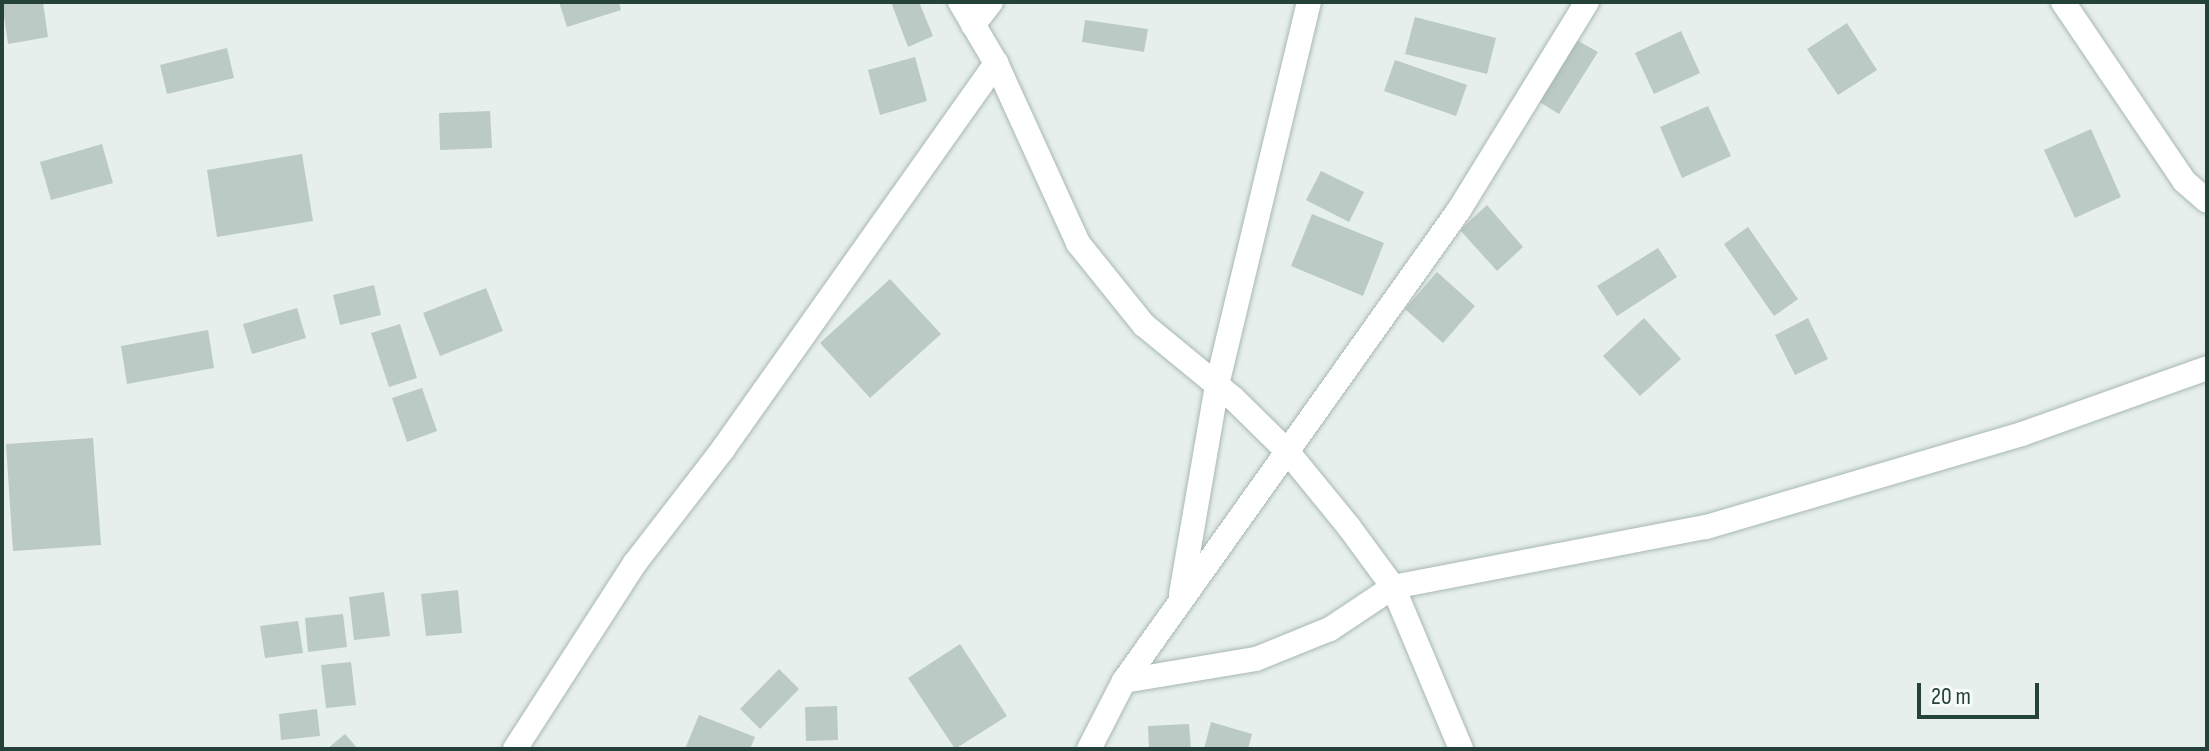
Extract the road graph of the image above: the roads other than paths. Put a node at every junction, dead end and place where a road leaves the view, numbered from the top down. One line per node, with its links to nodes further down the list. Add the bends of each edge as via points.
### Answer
1 (960, 2): 6 (street)
2 (991, 2): 6 (street)
3 (1309, 2): 10 (street)
4 (1587, 2): 11 (street, via 1459,210)
5 (2063, 2): 8 (street, via 2175,169)
6 (973, 25): 7 (street)
7 (996, 63): 10 (street, via 1078,243 1144,325); 15 (street, via 723,449 635,563)
8 (2207, 201)
9 (2207, 368): 12 (street, via 2022,434 1706,527)
10 (1217, 385): 11 (street); 13 (street)
11 (1287, 451): 12 (street); 13 (street)
12 (1393, 587): 14 (street, via 1330,629 1256,659); 17 (street)
13 (1180, 601): 14 (street)
14 (1124, 681): 16 (street)
15 (515, 749)
16 (1089, 749)
17 (1461, 749)

